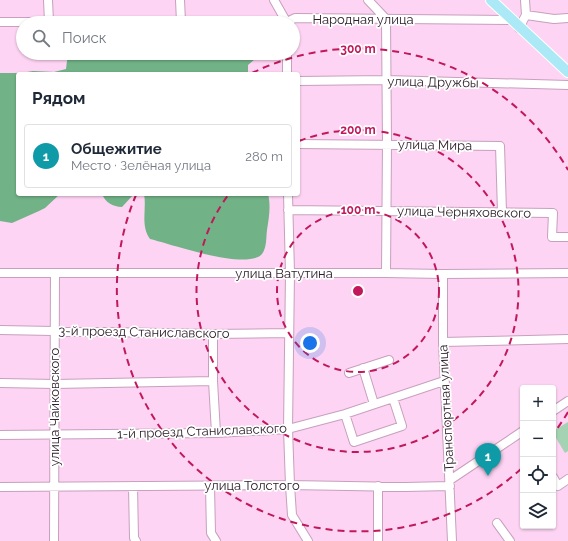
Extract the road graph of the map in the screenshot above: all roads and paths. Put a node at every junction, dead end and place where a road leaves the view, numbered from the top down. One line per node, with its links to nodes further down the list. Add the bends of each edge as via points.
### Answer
1 (48, 0): 8 (street)
2 (180, 0): 9 (street)
3 (274, 0): 10 (street)
4 (368, 0): 13 (street)
5 (491, 0): 14 (main road)
6 (525, 0): 7 (street)
7 (526, 14): 12 (street, via 554,19); 17 (street)
8 (49, 16)
9 (181, 16)
10 (283, 16)
11 (300, 18): 13 (street, Народная улица)
12 (568, 18)
13 (386, 19): 14 (street, Народная улица); 21 (street)
14 (511, 20): 17 (main road)
15 (0, 22): 16 (street, Народная улица)
16 (16, 22)
17 (519, 28): 20 (main road)
18 (287, 60): 19 (street)
19 (287, 72)
20 (568, 72)
21 (386, 80): 22 (street, улица Дружбы); 23 (street, улица Дружбы); 25 (street)
22 (300, 81)
23 (568, 85)
24 (300, 144): 25 (street, улица Мира)
25 (387, 144): 28 (street); 29 (street, улица Мира, via 500,146)
26 (288, 196): 27 (street)
27 (288, 210): 28 (street, улица Черняховского); 33 (street)
28 (386, 211): 29 (street, улица Черняховского); 34 (street)
29 (502, 212): 30 (street, улица Черняховского, via 552,212 552,237)
30 (568, 237)
31 (0, 273): 32 (street, улица Ватутина)
32 (55, 273): 33 (street, улица Ватутина); 38 (street, улица Чайковского)
33 (290, 273): 34 (street, улица Ватутина); 39 (street)
34 (386, 273): 36 (street, улица Ватутина)
35 (568, 273): 36 (street, улица Ватутина)
36 (443, 274): 42 (street, Транспортная улица)
37 (0, 330): 38 (street, 3-й проезд Станиславского)
38 (54, 331): 40 (street, 3-й проезд Станиславского); 49 (street, улица Чайковского)
39 (289, 333): 40 (street, 3-й проезд Станиславского); 55 (street)
40 (213, 334): 46 (street)
41 (568, 339): 42 (street)
42 (443, 342): 47 (street, Транспортная улица)
43 (388, 360): 44 (street)
44 (363, 368): 45 (street); 52 (street)
45 (349, 373)
46 (213, 381): 49 (street); 56 (street)
47 (444, 381): 50 (street, 1-й проезд Станиславского); 62 (street, Транспортная улица)
48 (0, 383): 49 (street)
49 (55, 384): 59 (street, улица Чайковского)
50 (393, 398): 52 (street, 1-й проезд Станиславского); 54 (street, via 402,426 395,429 354,442)
51 (568, 401): 53 (street)
52 (374, 404): 54 (street, 1-й проезд Станиславского)
53 (556, 409)
54 (345, 414): 55 (street, 1-й проезд Станиславского)
55 (288, 429): 56 (street, 1-й проезд Станиславского); 63 (street)
56 (216, 433): 59 (street, 1-й проезд Станиславского)
57 (520, 433): 62 (street)
58 (0, 435): 59 (street, 1-й проезд Станиславского)
59 (55, 436): 68 (street, улица Чайковского)
60 (568, 479): 61 (street, via 558,486)
61 (556, 482)
62 (450, 483): 67 (street, улица Толстого); 75 (street, Транспортная улица)
63 (290, 485): 66 (street, улица Толстого); 67 (street, улица Толстого); 73 (street, via 292,515)
64 (0, 486): 68 (street, улица Толстого)
65 (133, 486): 66 (street, улица Толстого); 68 (street, улица Толстого); 71 (street)
66 (210, 486): 72 (street, via 211,533)
67 (378, 486): 74 (street)
68 (54, 487): 70 (street, улица Чайковского)
69 (497, 523): 76 (street)
70 (54, 541)
71 (136, 541)
72 (216, 541)
73 (308, 541)
74 (378, 541)
75 (452, 541)
76 (510, 541)

